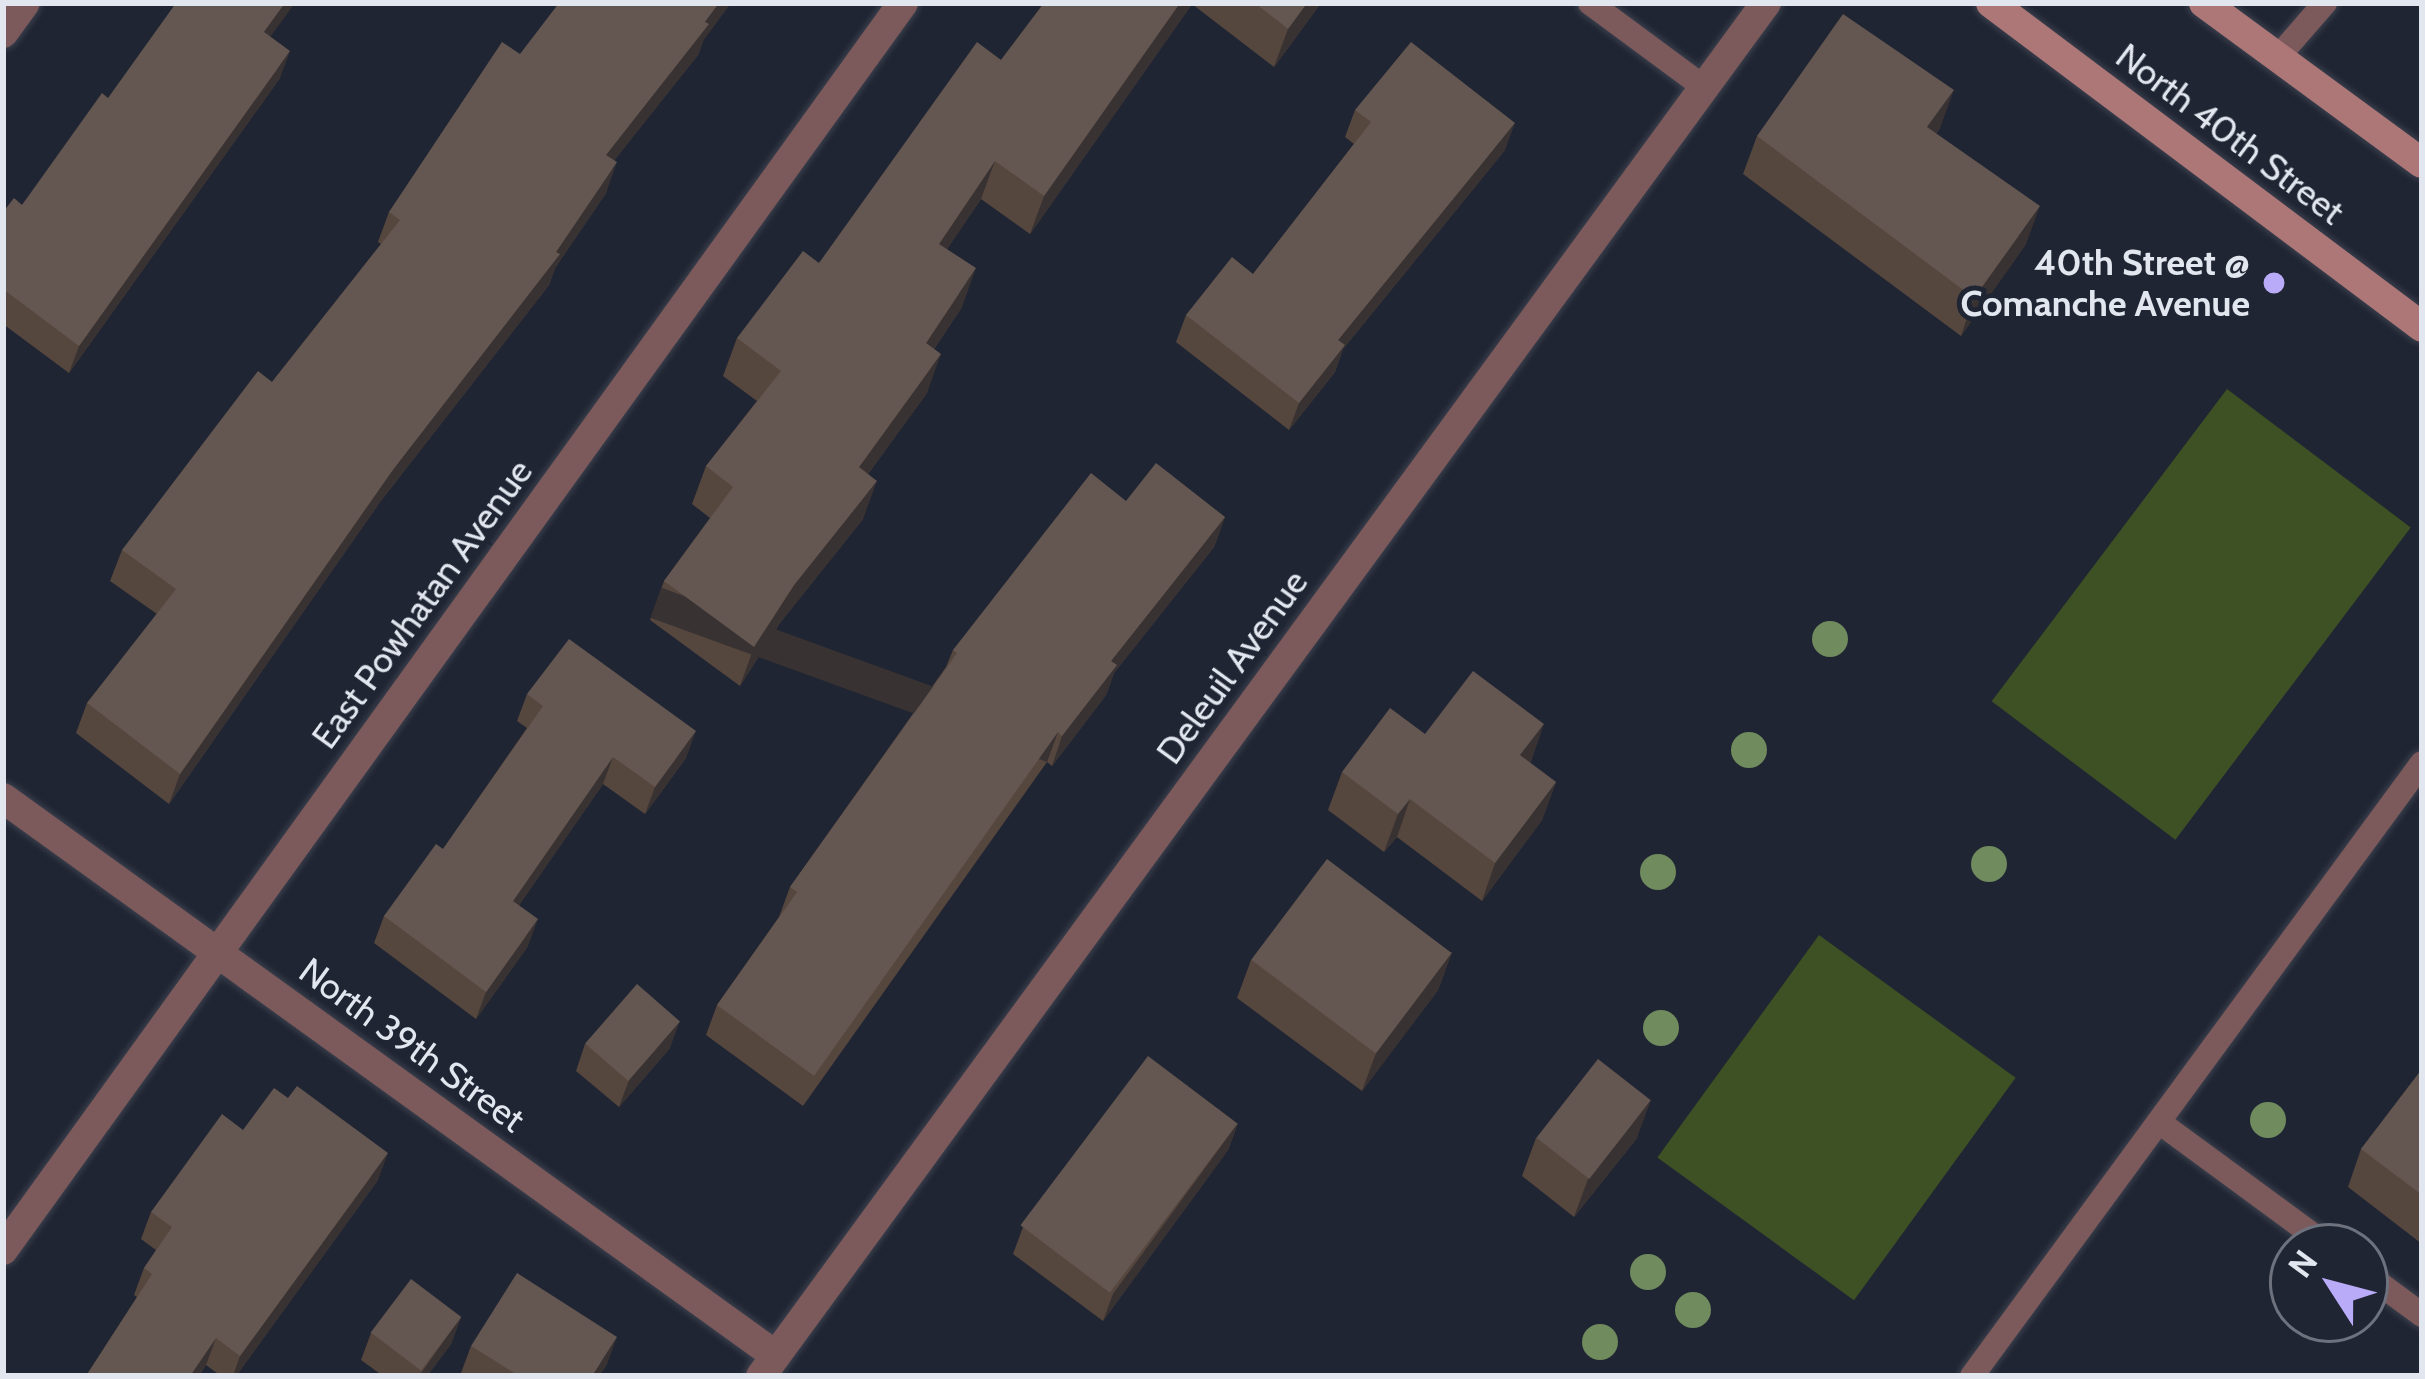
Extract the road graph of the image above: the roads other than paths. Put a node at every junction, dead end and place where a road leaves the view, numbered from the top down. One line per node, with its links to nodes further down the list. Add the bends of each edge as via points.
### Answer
1 (25, 3): 8 (street)
2 (903, 3): 15 (street, East Powhatan Avenue)
3 (1590, 3): 10 (lane)
4 (1766, 3): 10 (street, Deleuil Avenue)
5 (1991, 3): 12 (main road, North 40th Street)
6 (2204, 3): 9 (main road)
7 (2325, 3): 9 (lane)
8 (3, 33)
9 (2278, 57): 11 (main road)
10 (1705, 88): 21 (street, Deleuil Avenue)
11 (2422, 163)
12 (2422, 327)
13 (2422, 764): 16 (lane)
14 (3, 798): 15 (street, North 39th Street)
15 (218, 953): 18 (street, East Powhatan Avenue); 21 (street, North 39th Street)
16 (2159, 1122): 17 (lane); 22 (lane)
17 (2296, 1223)
18 (3, 1250)
19 (2389, 1291): 20 (lane)
20 (2422, 1315)
21 (768, 1366)
22 (1972, 1376)

